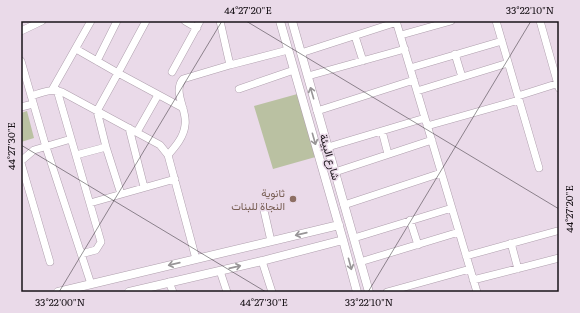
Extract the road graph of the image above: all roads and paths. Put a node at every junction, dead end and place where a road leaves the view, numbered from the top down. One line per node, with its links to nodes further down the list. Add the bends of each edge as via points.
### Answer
1 (42, 21): 14 (street)
2 (91, 21): 18 (street)
3 (117, 21): 24 (street)
4 (146, 21): 31 (street)
5 (184, 21): 13 (street)
6 (220, 21): 27 (street)
7 (280, 21): 20 (street, شارع البيئة)
8 (292, 21): 21 (street, شارع البيئة)
9 (451, 21): 15 (street)
10 (496, 21): 17 (street)
11 (540, 21): 35 (street)
12 (397, 22): 15 (street); 16 (street)
13 (198, 24): 30 (street)
14 (21, 31)
15 (401, 35): 19 (street)
16 (355, 36): 21 (street); 25 (street)
17 (502, 41): 22 (street); 26 (street)
18 (76, 49): 24 (street); 37 (street)
19 (405, 49): 25 (street); 28 (street)
20 (288, 50): 27 (street); 29 (street, شارع البيئة)
21 (301, 53): 32 (street, شارع البيئة)
22 (455, 54): 28 (street); 33 (street)
23 (21, 61): 40 (street)
24 (97, 61): 31 (street)
25 (363, 61): 32 (street)
26 (508, 63): 33 (street); 41 (street)
27 (230, 65): 44 (street, via 183,79 179,88)
28 (410, 68): 34 (street)
29 (294, 70): 36 (street); 72 (street, شارع البيئة, one-way to 72)
30 (172, 72)
31 (118, 73): 39 (street); 45 (street)
32 (308, 76): 46 (street, شارع البيئة, one-way to 32)
33 (462, 77): 38 (street)
34 (414, 80): 38 (street); 46 (street)
35 (559, 85): 41 (street)
36 (239, 89)
37 (55, 90): 40 (street); 45 (street); 52 (street)
38 (417, 91): 47 (street)
39 (158, 95): 44 (street); 51 (street)
40 (31, 96): 42 (street)
41 (518, 98): 48 (street); 61 (street)
42 (33, 104): 43 (street); 54 (street)
43 (21, 107)
44 (183, 108): 59 (street, via 186,125 179,142)
45 (97, 111): 49 (street); 55 (street)
46 (317, 111): 56 (street, شارع البيئة)
47 (425, 118): 48 (street); 50 (street)
48 (427, 126): 53 (street)
49 (129, 128): 51 (street); 65 (street)
50 (382, 131): 56 (street); 57 (street)
51 (137, 132): 59 (street, via 160,145)
52 (72, 139): 54 (street); 58 (street)
53 (432, 140): 57 (street); 63 (street)
54 (46, 147): 60 (street, via 34,150); 80 (street)
55 (106, 147): 58 (street); 66 (street)
56 (328, 147): 62 (street, شارع البيئة)
57 (388, 154): 62 (street)
58 (76, 155): 67 (street)
59 (168, 155): 64 (street)
60 (21, 162): 85 (street)
61 (540, 168)
62 (335, 172): 68 (street, شارع البيئة)
63 (441, 173): 68 (street); 70 (street)
64 (175, 178): 65 (street); 83 (street)
65 (144, 187): 66 (street)
66 (121, 194): 67 (street)
67 (90, 203): 80 (street, via 101,242 96,250)
68 (344, 205): 75 (street, شارع البيئة)
69 (262, 206): 77 (street)
70 (452, 208): 71 (street); 74 (street)
71 (410, 220): 75 (street); 79 (street)
72 (339, 225): 76 (street, شارع البيئة); 77 (street, one-way to 77)
73 (557, 231): 78 (street)
74 (459, 232): 79 (street); 81 (street)
75 (354, 238): 86 (street, شارع البيئة)
76 (343, 240): 84 (street); 99 (street, شارع البيئة, one-way to 99)
77 (271, 241): 83 (street)
78 (511, 243): 81 (street); 88 (street)
79 (418, 244): 86 (street)
80 (81, 254): 92 (street)
81 (466, 256): 87 (street)
82 (559, 258): 88 (street)
83 (196, 259): 92 (street, one-way to 92)
84 (262, 261): 89 (street, one-way to 84); 98 (street)
85 (50, 262)
86 (360, 262): 100 (street, شارع البيئة)
87 (470, 269): 90 (street); 101 (street)
88 (518, 269): 90 (street)
89 (220, 271): 91 (street); 97 (street)
90 (473, 280): 102 (street)
91 (169, 282): 93 (street); 96 (street)
92 (90, 284): 94 (street)
93 (139, 291): 95 (street)
94 (58, 292)
95 (129, 292)
96 (173, 292)
97 (226, 292)
98 (272, 292)
99 (357, 292)
100 (369, 292)
101 (387, 292)
102 (476, 292)

